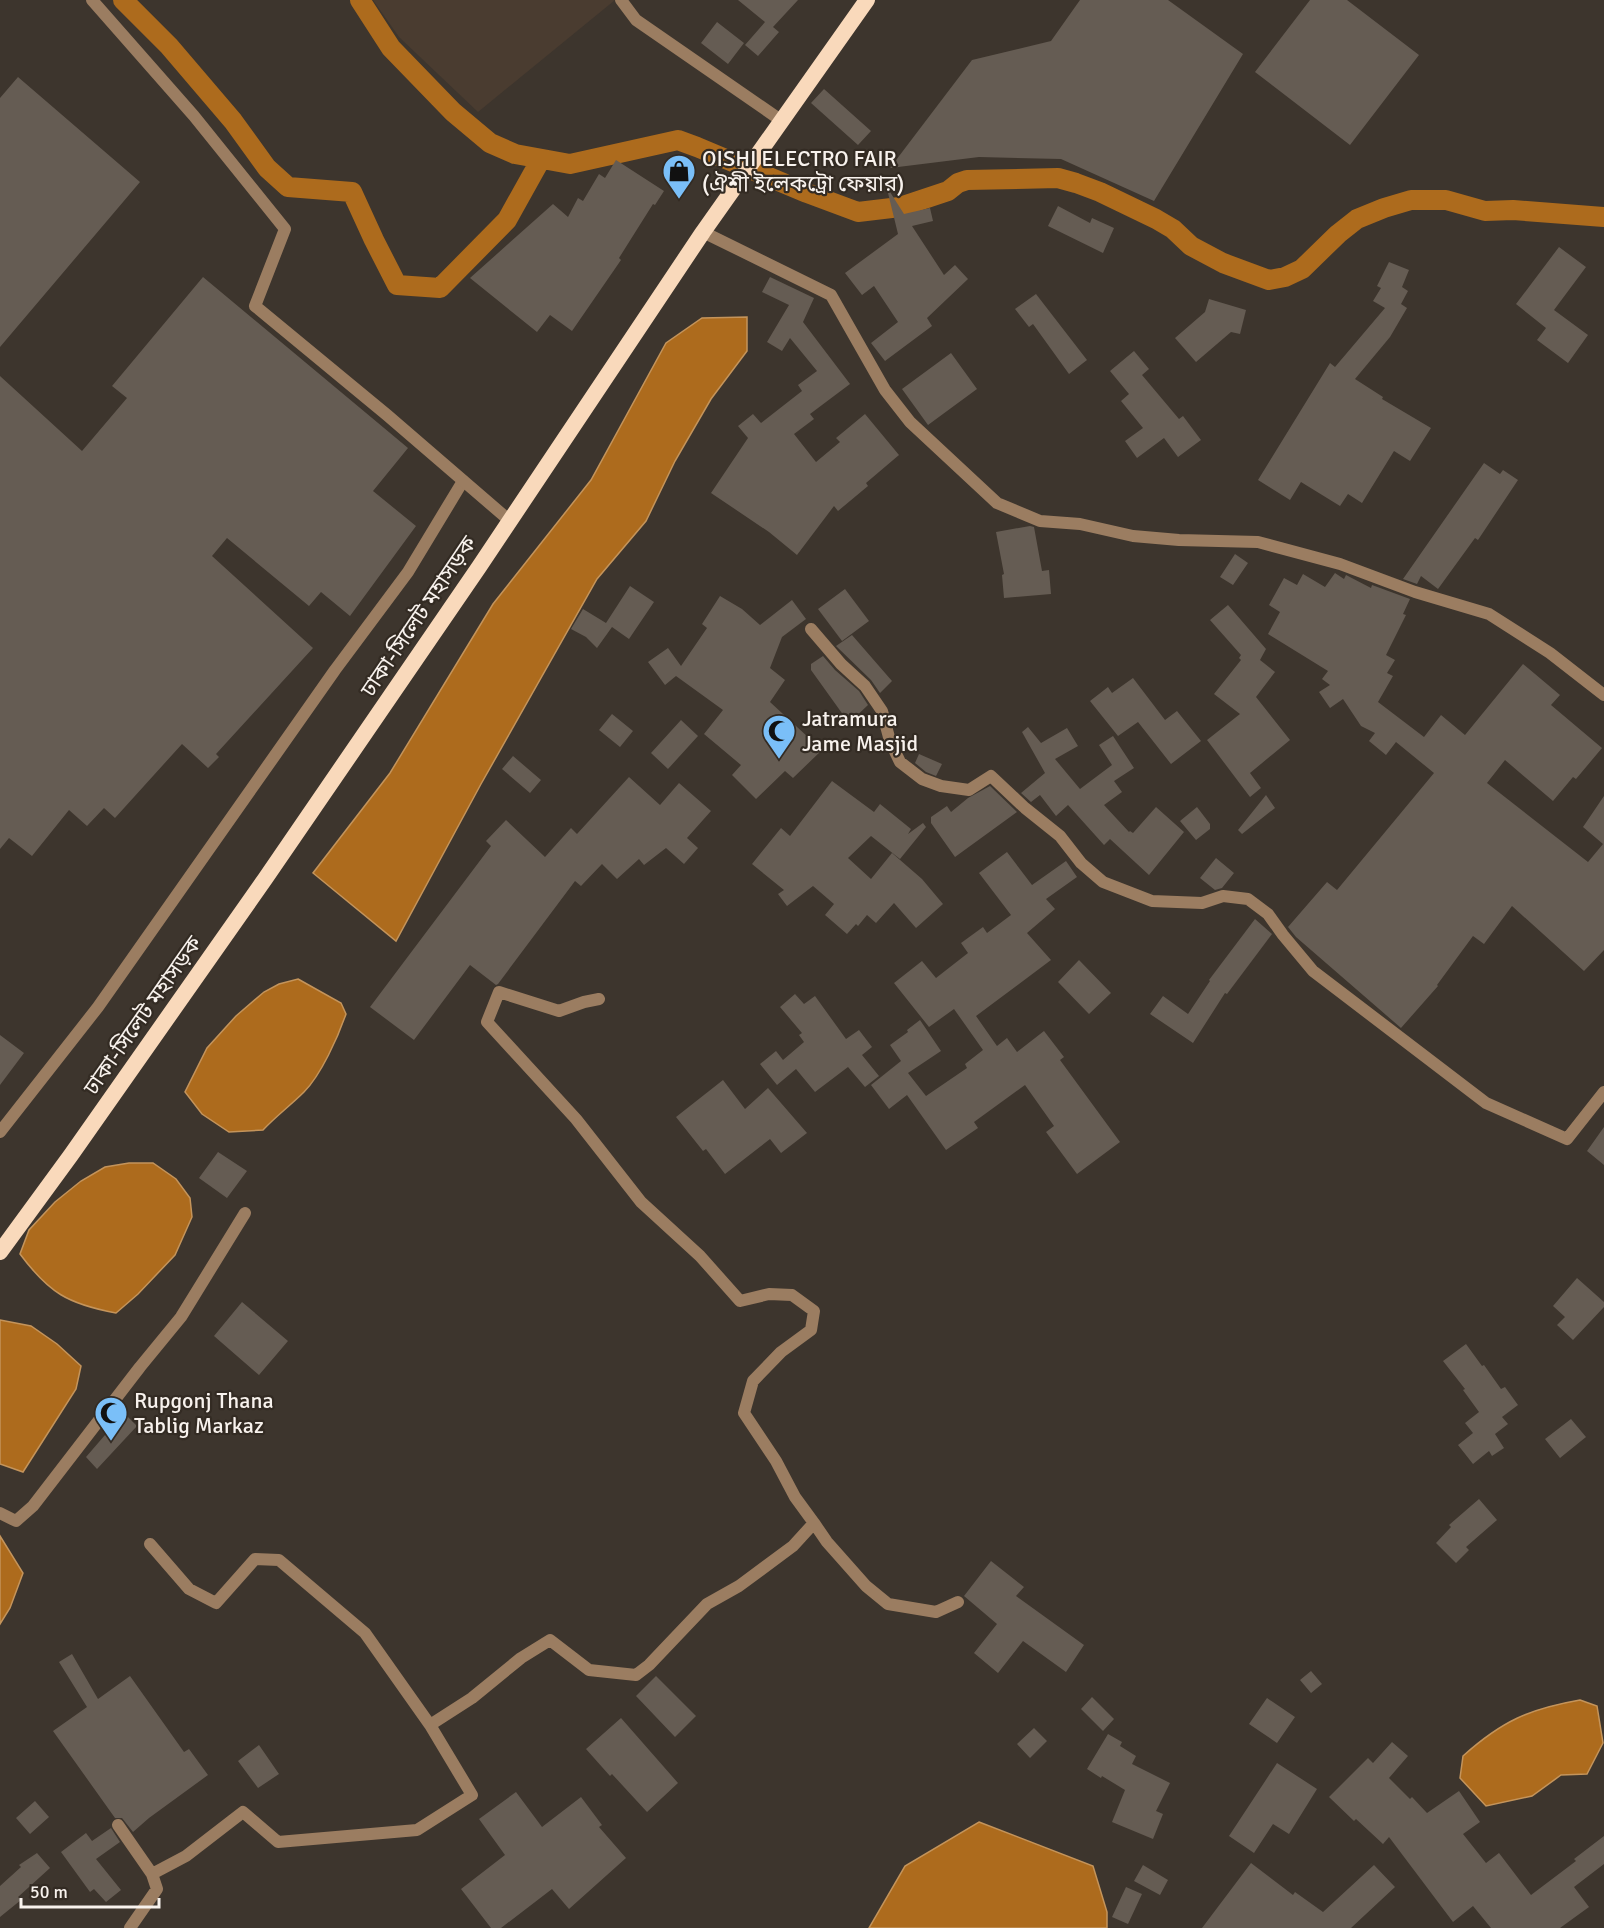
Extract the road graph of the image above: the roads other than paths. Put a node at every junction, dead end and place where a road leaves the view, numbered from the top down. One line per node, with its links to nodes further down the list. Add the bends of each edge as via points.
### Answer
1 (92, 0): 6 (street, via 194,116 285,229 255,306)
2 (621, 0): 4 (street, via 636,20)
3 (867, 0): 4 (highway, ঢাকা-সিলেট মহাসড়ক)
4 (777, 127): 5 (highway, ঢাকা-সিলেট মহাসড়ক)
5 (703, 232): 7 (highway, ঢাকা-সিলেট মহাসড়ক); 9 (street, via 831,295 885,390 910,422 997,503 1040,521 1080,524 1133,536 1258,542 1340,564 1489,614 1550,653)
6 (463, 481): 7 (street); 12 (street, via 408,572 99,1007)
7 (510, 521): 14 (highway, ঢাকা-সিলেট মহাসড়ক, via 265,879)
8 (811, 628): 11 (street, via 865,686 882,711 900,762 922,779 969,790 991,776 1060,836 1081,863 1103,882 1152,901 1202,903 1223,896 1248,899 1268,914 1313,971 1486,1103 1567,1139)
9 (1604, 695)
10 (599, 999): 16 (street, via 559,1011 499,992 488,1022 576,1119 641,1202 700,1256 740,1301 769,1294 792,1295 814,1311 811,1330 781,1352 753,1381 744,1413)
11 (1604, 1092)
12 (0, 1131)
13 (245, 1213): 15 (street, via 181,1317 33,1506 16,1521)
14 (0, 1252)
15 (0, 1513)
16 (814, 1523): 18 (street, via 866,1586 888,1604 936,1612); 19 (street, via 793,1546 707,1604 636,1675 589,1670 550,1640)
17 (150, 1544): 19 (street, via 189,1589 216,1603 255,1559 279,1560 365,1633)
18 (958, 1602)
19 (430, 1725): 21 (street, via 472,1795 417,1830 278,1842 243,1812 186,1856)
20 (118, 1825): 21 (street)
21 (152, 1874): 22 (street, via 157,1889)
22 (130, 1928)

